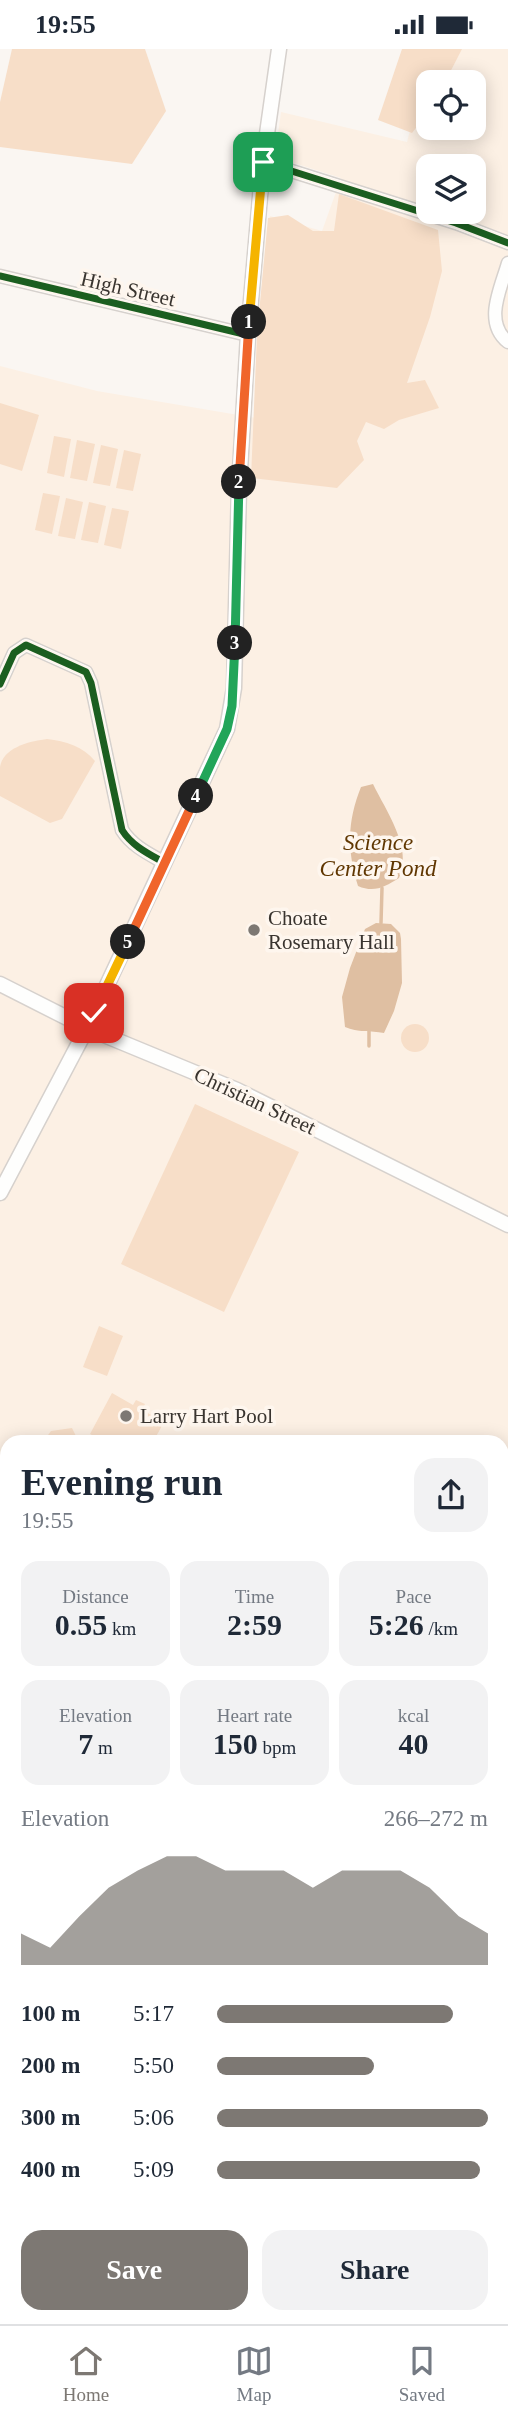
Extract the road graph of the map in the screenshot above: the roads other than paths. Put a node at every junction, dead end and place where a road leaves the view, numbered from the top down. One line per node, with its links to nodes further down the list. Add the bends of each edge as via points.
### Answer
1 (279, 49): 2 (main road)
2 (263, 162): 3 (street); 6 (main road)
3 (508, 243)
4 (508, 263): 7 (street, via 495,313 498,330)
5 (0, 276): 6 (street, High Street)
6 (248, 335): 9 (main road, via 232,706 227,729)
7 (508, 342)
8 (0, 684): 9 (street, via 14,653 26,645 86,672 122,830 138,847)
9 (165, 863): 11 (main road)
10 (0, 984): 11 (main road, Christian Street)
11 (87, 1028): 12 (main road); 13 (main road, Christian Street, via 237,1090)
12 (0, 1193)
13 (508, 1225)

